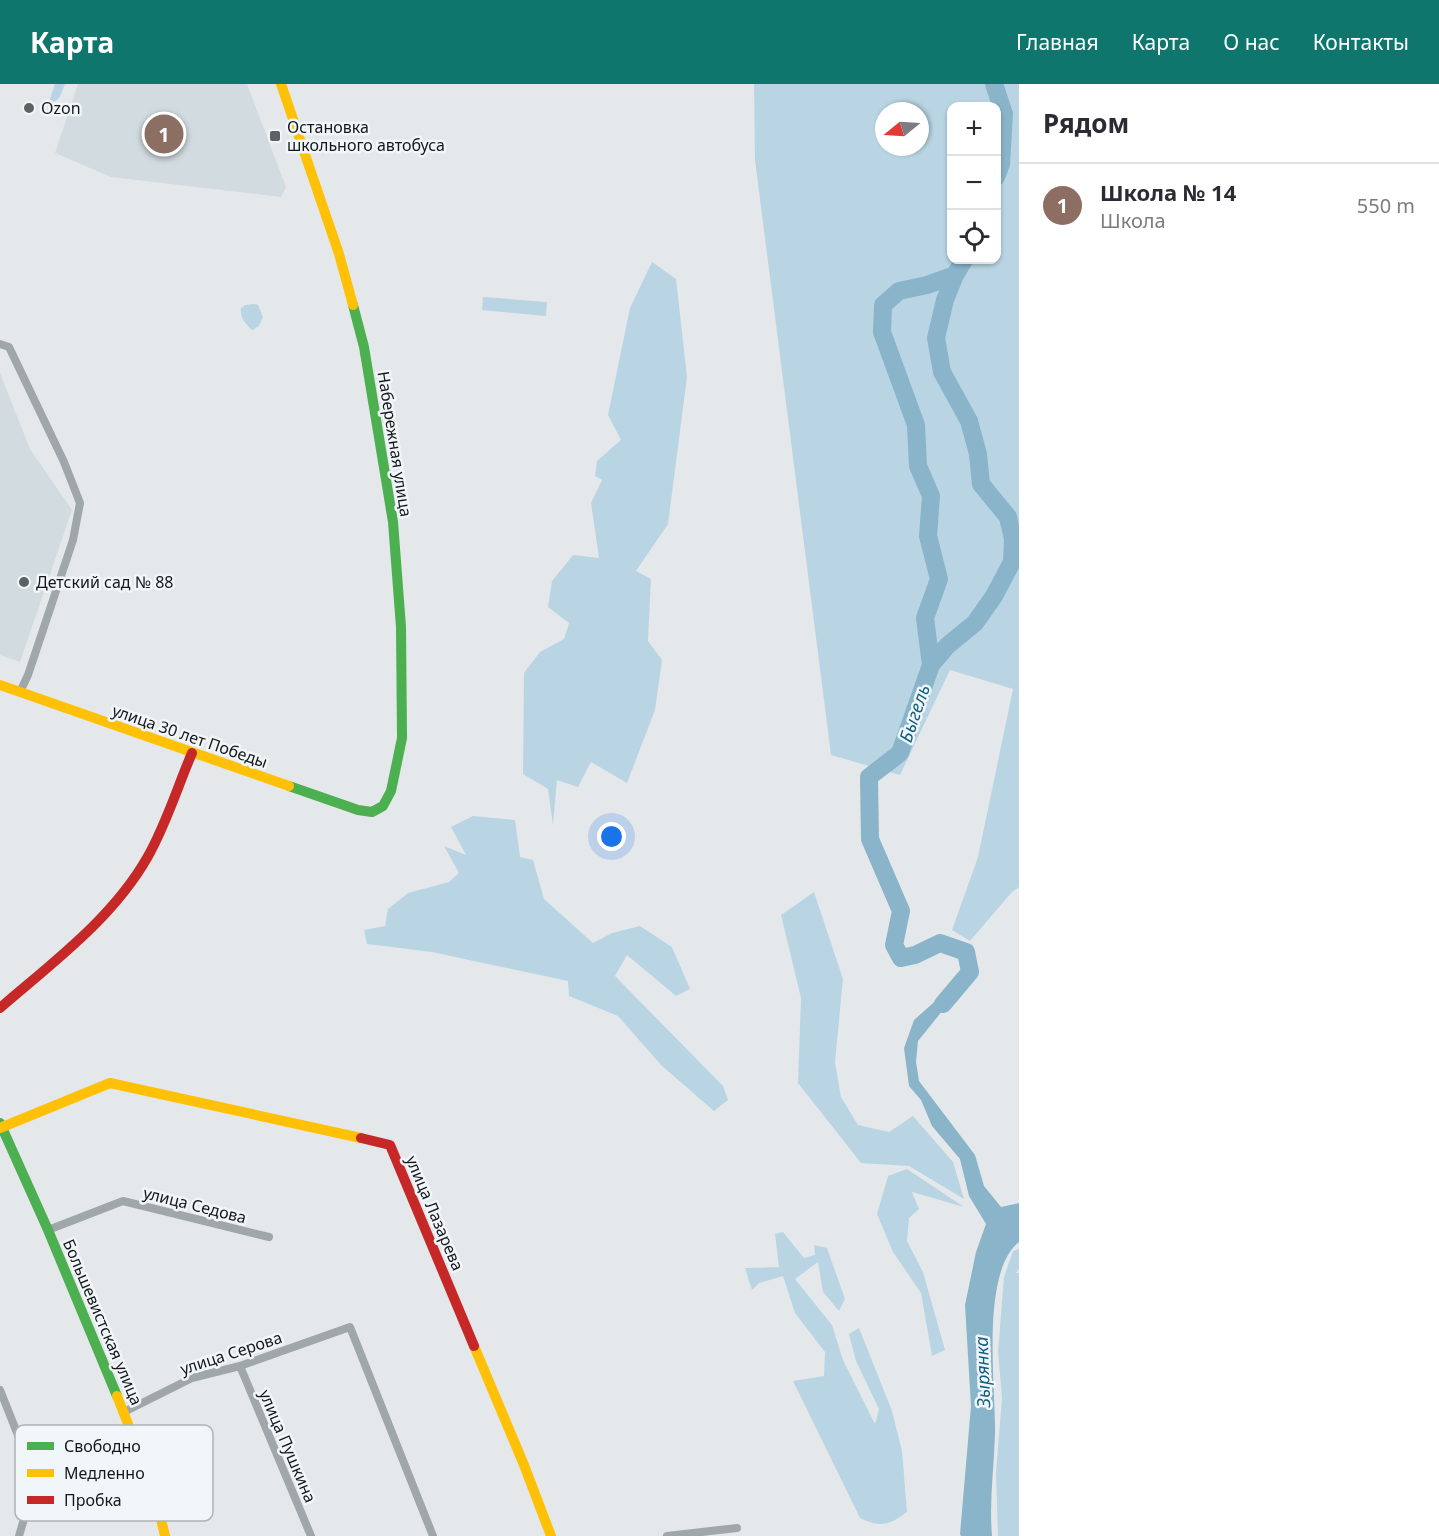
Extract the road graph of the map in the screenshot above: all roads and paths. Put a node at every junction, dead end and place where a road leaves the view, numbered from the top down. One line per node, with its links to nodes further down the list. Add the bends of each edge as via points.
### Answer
1 (280, 84): 6 (street, Набережная улица, via 339,254 364,347 393,522 401,627 402,738 391,791 382,806)
2 (0, 344): 4 (street, via 9,347 80,504 73,540)
3 (0, 686): 4 (street, улица 30 лет Победы)
4 (20, 692): 5 (street, улица 30 лет Победы)
5 (192, 753): 6 (street, улица 30 лет Победы); 7 (street, via 160,835 123,892 95,924)
6 (372, 812)
7 (0, 1008)
8 (1, 1126): 9 (street, Большевистская улица); 23 (street, улица Лазарева, via 110,1083 390,1145)
9 (48, 1230): 10 (street, улица Седова, via 123,1201); 13 (street, Большевистская улица)
10 (269, 1237)
11 (240, 1366): 13 (street, улица Серова, via 192,1378); 21 (street, улица Пушкина); 22 (street, улица Серова, via 350,1327)
12 (0, 1390): 15 (street)
13 (124, 1412): 14 (street, Большевистская улица)
14 (129, 1425)
15 (15, 1428)
16 (23, 1521): 19 (street)
17 (161, 1521): 20 (street, Большевистская улица)
18 (737, 1528): 24 (street)
19 (19, 1536)
20 (165, 1536)
21 (311, 1536)
22 (433, 1536)
23 (551, 1536)
24 (667, 1536)

